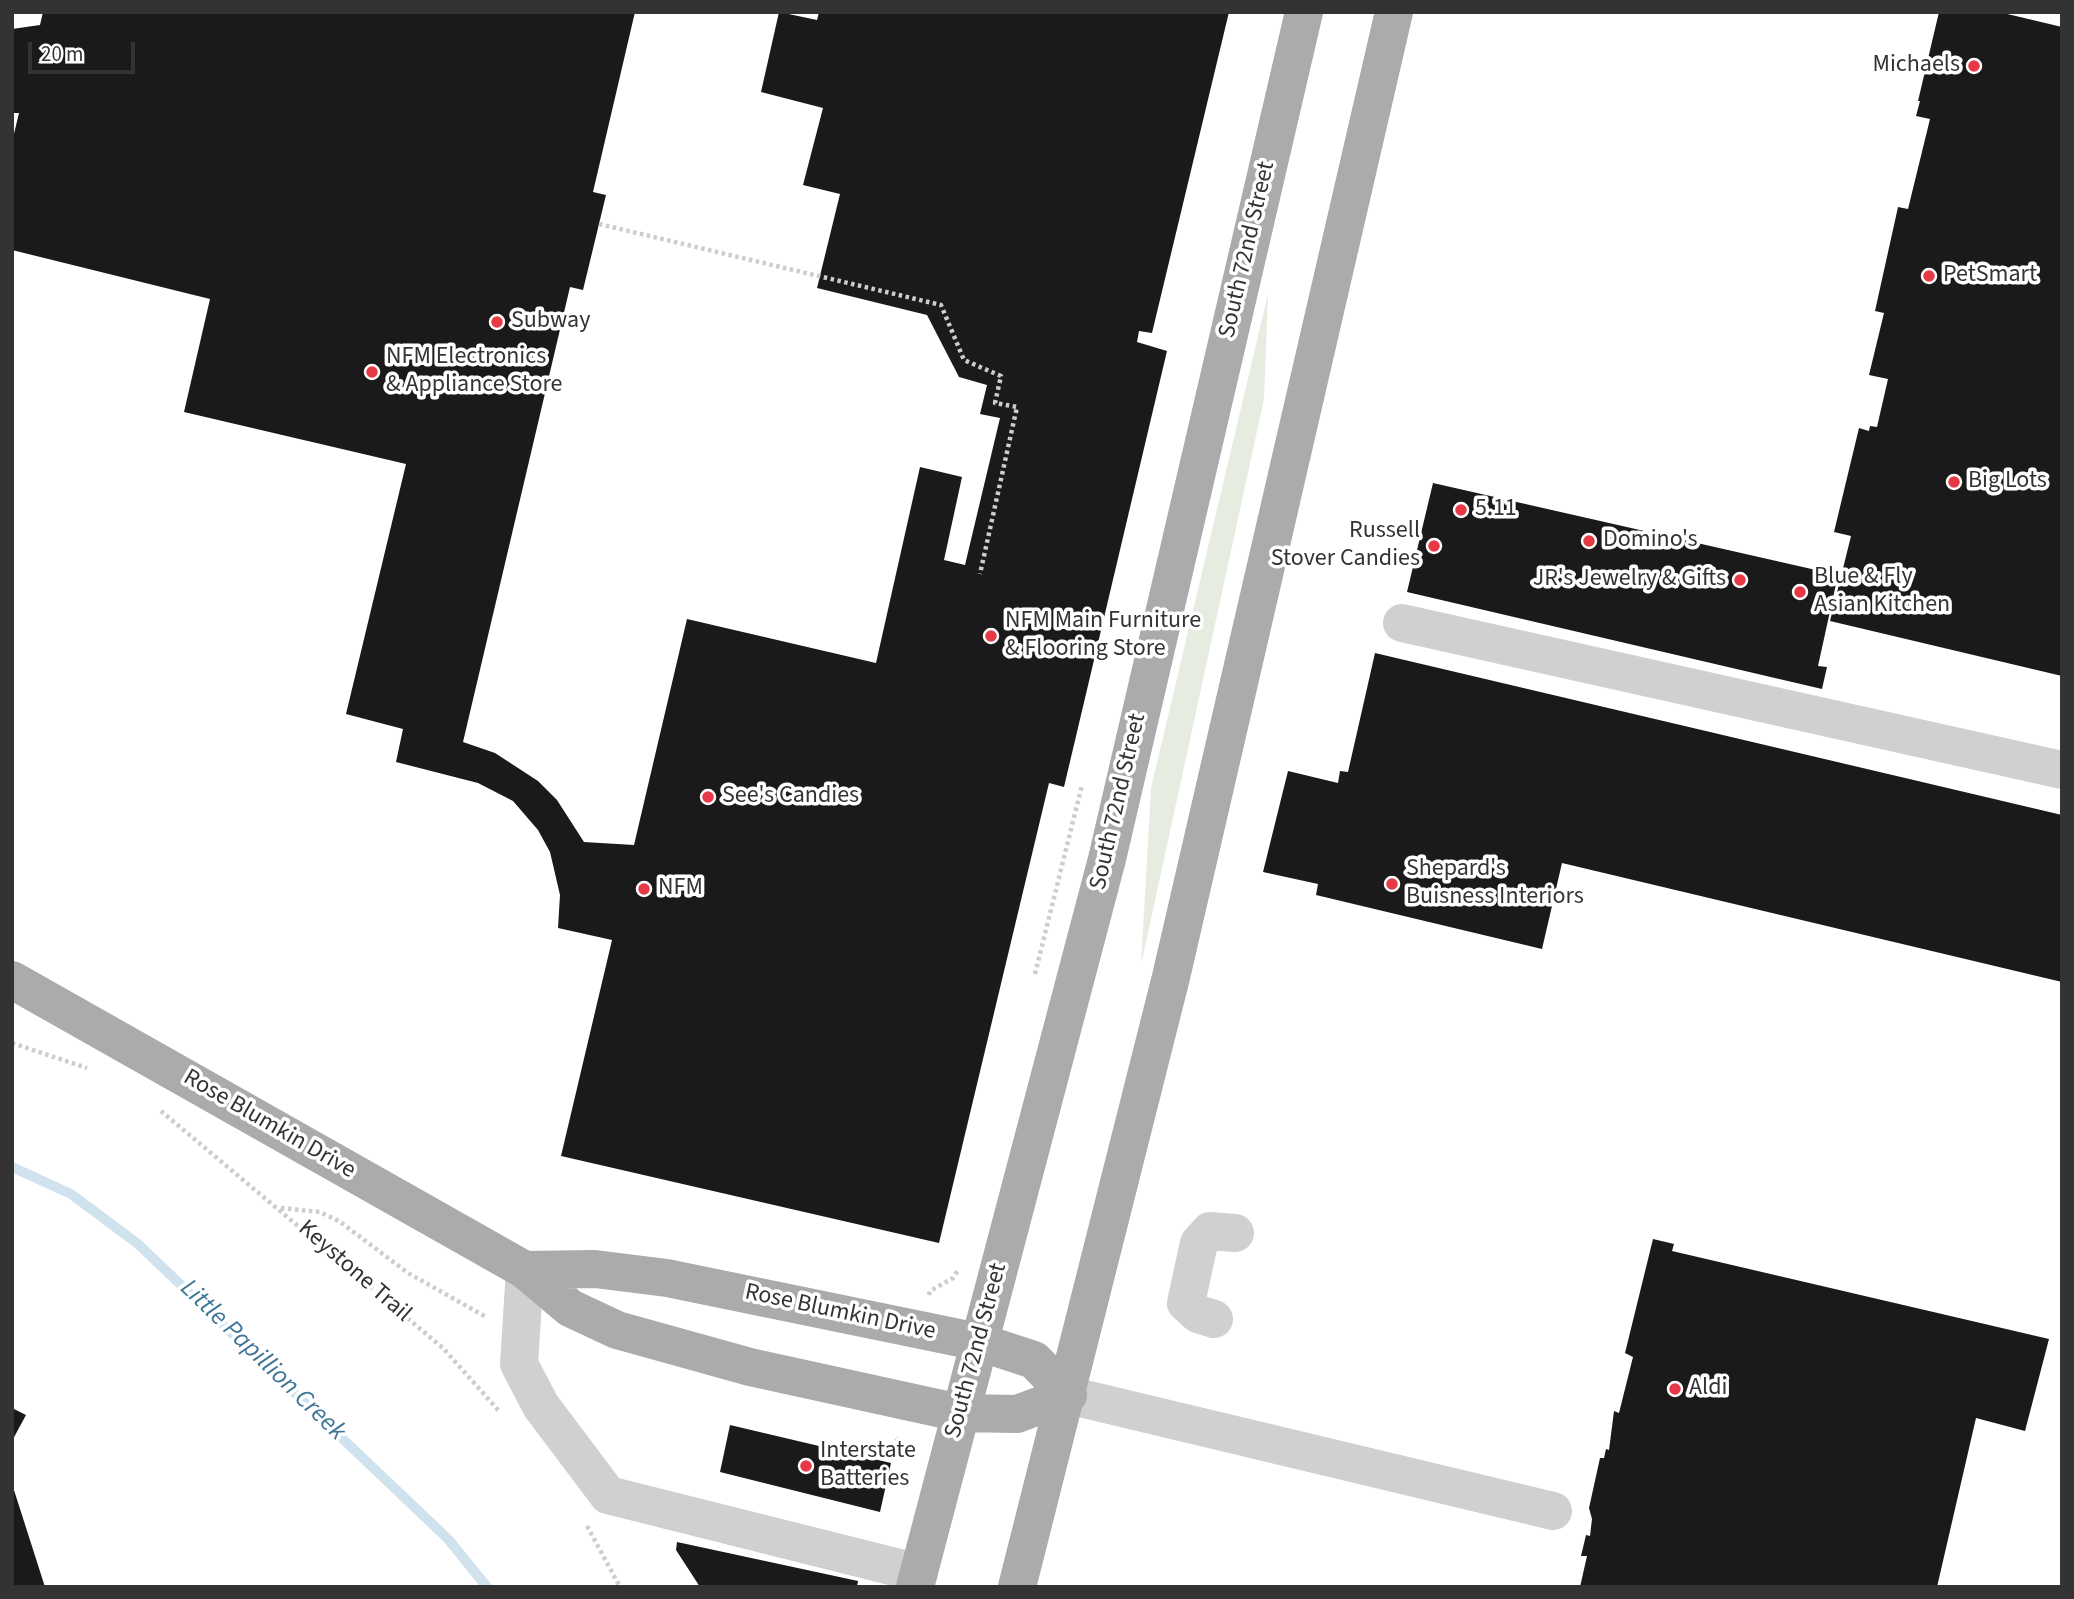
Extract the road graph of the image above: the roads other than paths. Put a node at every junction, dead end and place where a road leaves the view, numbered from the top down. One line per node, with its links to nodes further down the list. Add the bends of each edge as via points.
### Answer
1 (1304, 12): 9 (main road, South 72nd Street, via 1107,859)
2 (1394, 12): 10 (main road, via 1171,977)
3 (1402, 623): 4 (lane)
4 (2062, 770)
5 (12, 980): 7 (main road, Rose Blumkin Drive)
6 (1235, 1233): 8 (lane, via 1210,1231 1199,1243 1186,1303 1198,1314)
7 (525, 1270): 9 (main road, Rose Blumkin Drive, via 594,1269 667,1278); 11 (main road, Rose Blumkin Drive, via 570,1308 617,1330 750,1367); 13 (lane, via 519,1364 541,1406 608,1495)
8 (1214, 1319)
9 (979, 1342): 10 (main road, Rose Blumkin Drive, via 1034,1360); 11 (main road, South 72nd Street)
10 (1068, 1395): 11 (main road, Rose Blumkin Drive, via 1017,1414); 12 (lane); 14 (main road)
11 (960, 1413): 13 (main road, South 72nd Street)
12 (1553, 1511)
13 (917, 1580)
14 (1017, 1587)

